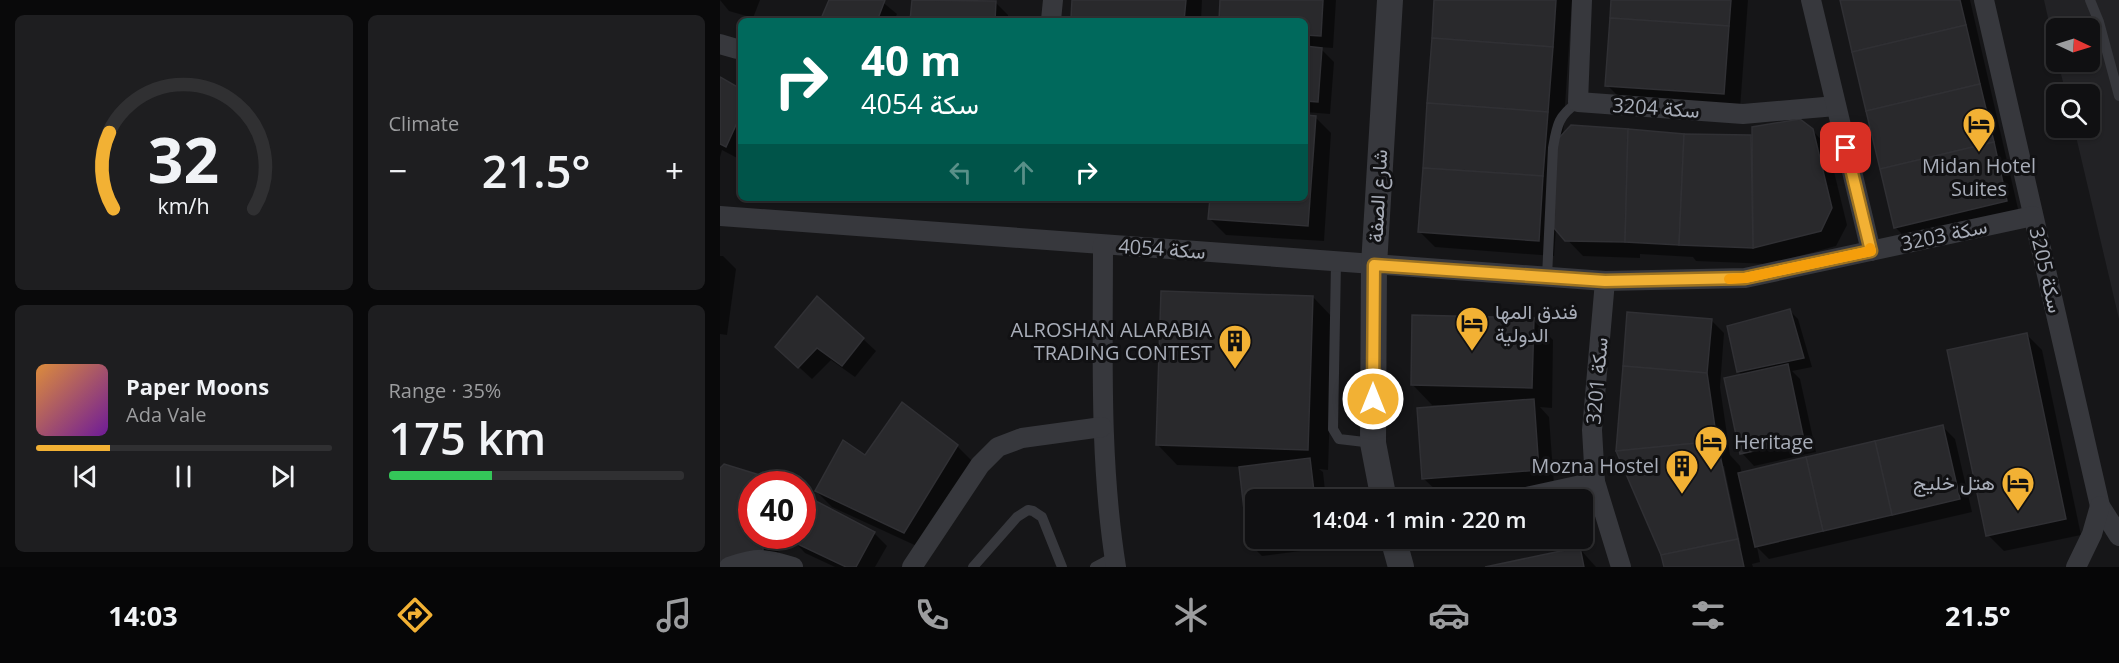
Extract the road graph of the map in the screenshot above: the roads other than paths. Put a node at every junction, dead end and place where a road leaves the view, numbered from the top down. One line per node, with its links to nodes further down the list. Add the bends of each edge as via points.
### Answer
1 (1053, 0): 7 (street)
2 (1390, 0): 16 (street, شارع الصفة)
3 (1582, 0): 9 (street)
4 (1811, 0): 10 (street)
5 (1984, 0): 12 (street, سكة 3205)
6 (2090, 0): 8 (lane)
7 (1051, 18)
8 (2119, 96)
9 (1578, 102): 10 (street, سكة 3204, via 1743,114); 17 (lane, via 1565,111 1556,130)
10 (1836, 106): 14 (street)
11 (720, 216): 13 (street, سكة 4054)
12 (2033, 216): 14 (street, سكة 3203); 24 (street, سكة 3205)
13 (1103, 245): 15 (street, سكة 4054); 19 (street)
14 (1871, 251): 18 (street, سكة 3203, via 1745,278)
15 (1336, 262): 16 (street, سكة 4054); 20 (lane, via 1333,429 1339,439)
16 (1374, 265): 17 (street, سكة 4054); 20 (street, شارع الصفة)
17 (1547, 277): 18 (street, سكة 4054)
18 (1605, 281): 21 (street, سكة 3201, via 1592,430)
19 (1102, 427): 27 (street); 30 (street, via 1022,438 998,447 980,465)
20 (1373, 443): 22 (street, شارع الصفة)
21 (1595, 482): 23 (street); 35 (street, سكة 3201)
22 (1382, 489)
23 (1563, 489)
24 (2100, 506): 25 (street, سكة 3205); 36 (street, سكة 3205)
25 (2119, 536)
26 (1396, 549): 34 (street)
27 (1115, 562): 33 (lane)
28 (729, 567): 29 (street, via 752,559)
29 (793, 567)
30 (912, 567)
31 (973, 567): 32 (lane, via 1017,517 1028,510 1042,517)
32 (1062, 567)
33 (1095, 567)
34 (1401, 567)
35 (1621, 567)
36 (2076, 567)

